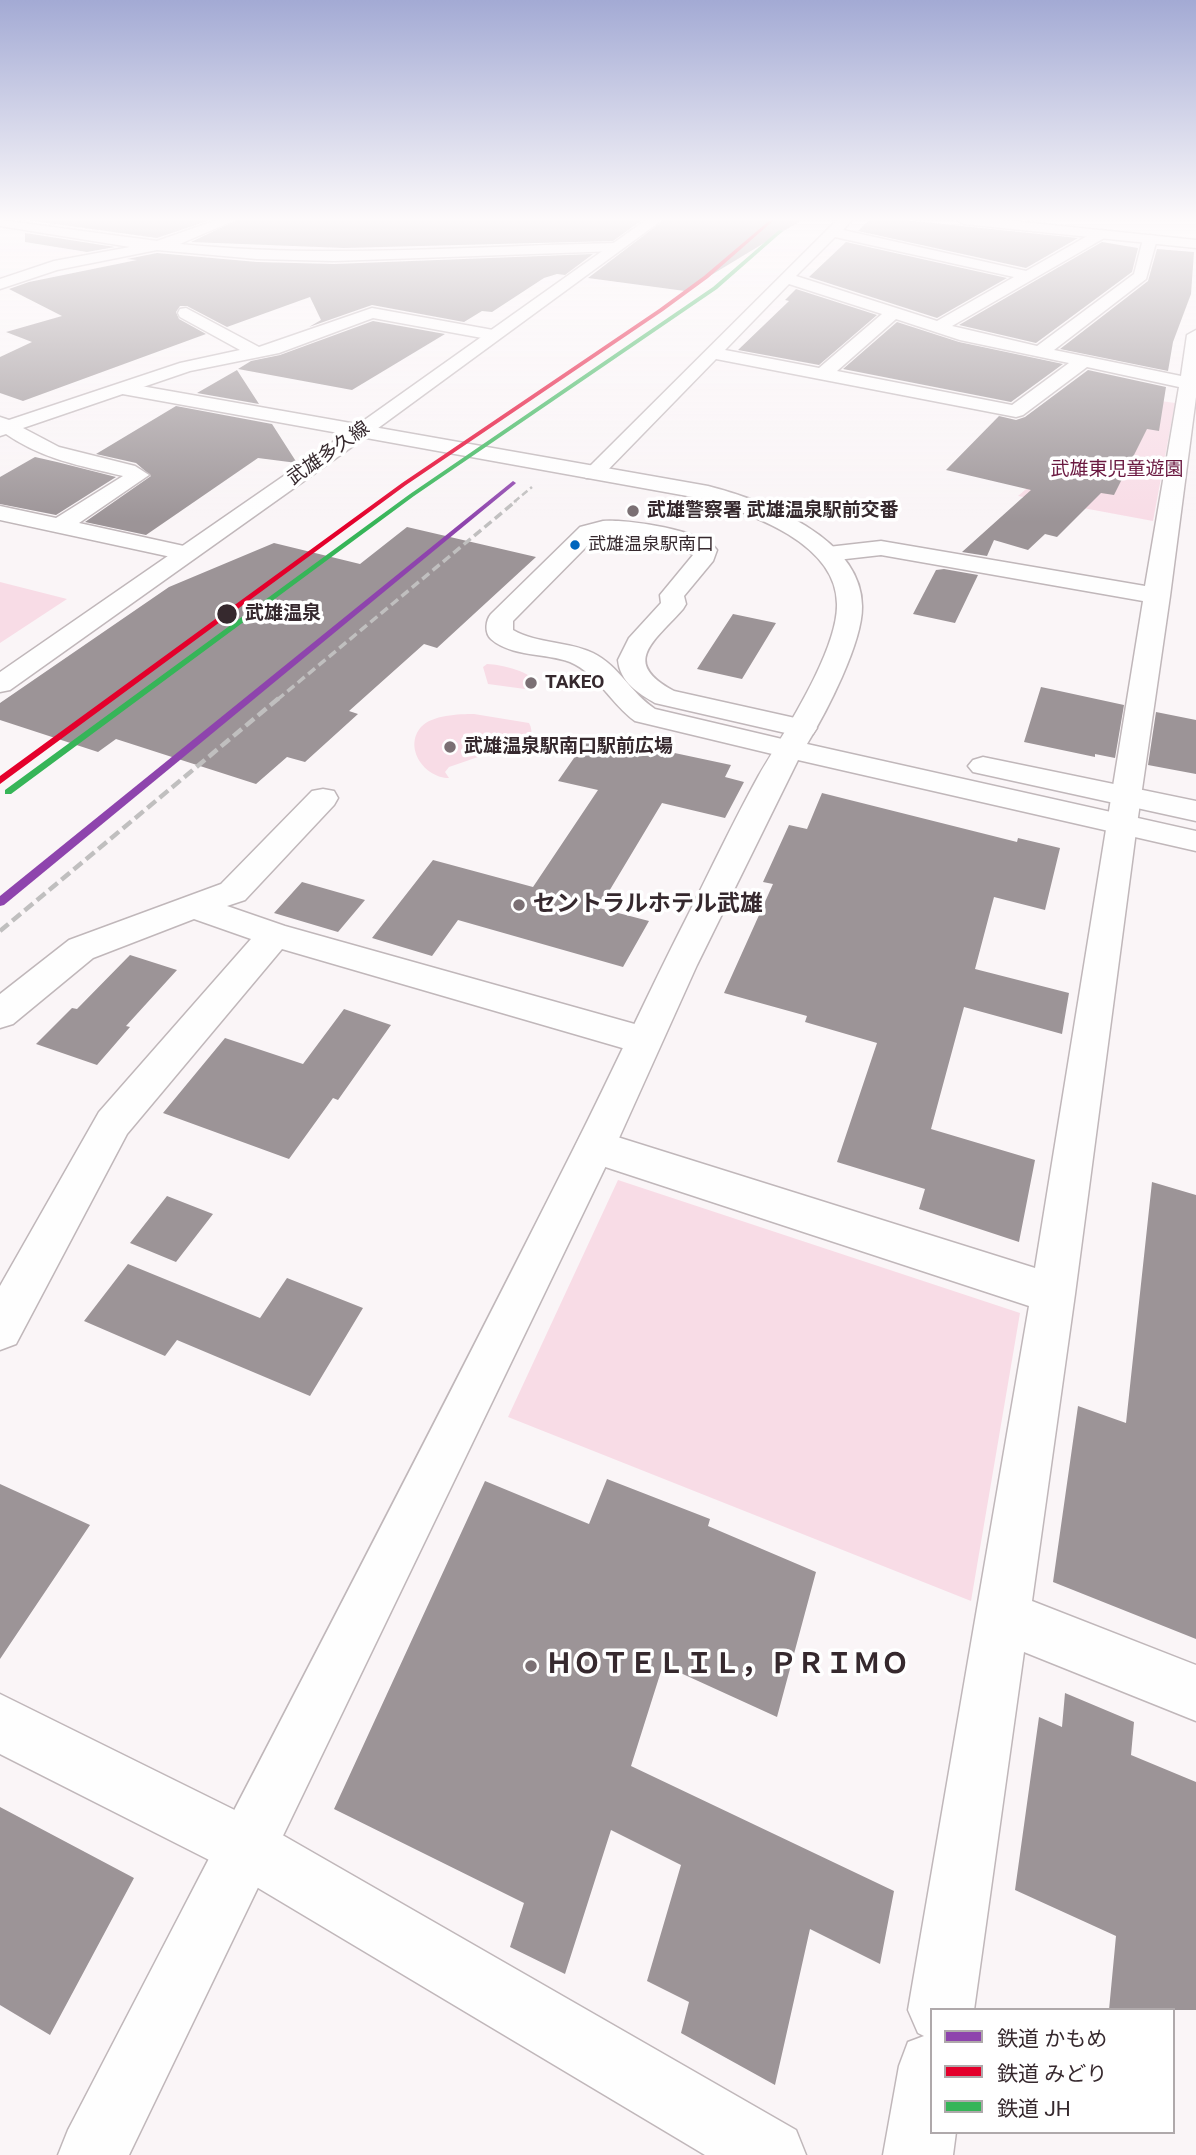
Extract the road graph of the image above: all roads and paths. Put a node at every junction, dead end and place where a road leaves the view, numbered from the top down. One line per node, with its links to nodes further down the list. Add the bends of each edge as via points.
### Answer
1 (200, 321): 14 (street)
2 (350, 321): 14 (street)
3 (414, 321): 11 (street)
4 (513, 321): 11 (street, 武雄多久線)
5 (745, 321): 15 (street)
6 (884, 321): 17 (street)
7 (913, 321): 10 (street)
8 (950, 321): 10 (street)
9 (1082, 321): 13 (street)
10 (937, 328): 13 (street)
11 (493, 335): 21 (street, 武雄多久線)
12 (1196, 335): 18 (street)
13 (1040, 352): 16 (street)
14 (258, 353): 19 (street, via 186,368)
15 (713, 353): 17 (street); 22 (street)
16 (1084, 361): 17 (street, via 1016,411); 18 (street)
17 (824, 373)
18 (1192, 384): 27 (street)
19 (124, 389): 20 (street); 21 (street)
20 (3, 427): 24 (street, via 41,449 138,475)
21 (363, 430): 22 (street); 25 (street, 武雄多久線)
22 (593, 474): 26 (street, via 697,490 739,503 793,528)
23 (0, 513): 24 (street)
24 (60, 526): 25 (street)
25 (185, 553): 28 (street, 武雄多久線)
26 (828, 554): 27 (street, via 881,548); 29 (street, via 848,590 849,621)
27 (1158, 596): 31 (street)
28 (4, 677)
29 (796, 738): 29 (street, via 645,715 629,705 593,665 508,638 500,633 500,619 588,532 619,527 691,542 705,550 705,555 672,596 674,604 638,644 632,670 645,686 665,698); 31 (street); 37 (street)
30 (323, 798): 34 (street, via 233,892)
31 (1124, 810): 32 (street); 33 (street); 39 (street)
32 (1196, 811)
33 (1196, 841)
34 (193, 907): 35 (street); 36 (street, via 81,949)
35 (275, 935): 37 (street); 40 (street, via 113,1123)
36 (0, 1014)
37 (643, 1040): 38 (street)
38 (595, 1147): 39 (street); 44 (street)
39 (1053, 1294): 41 (street)
40 (0, 1329)
41 (1004, 1617): 42 (street); 45 (street)
42 (1196, 1693)
43 (0, 1723): 44 (street)
44 (244, 1846): 47 (street); 48 (street)
45 (941, 2008)
46 (930, 2079): 49 (street)
47 (93, 2155)
48 (771, 2155)
49 (918, 2155)

